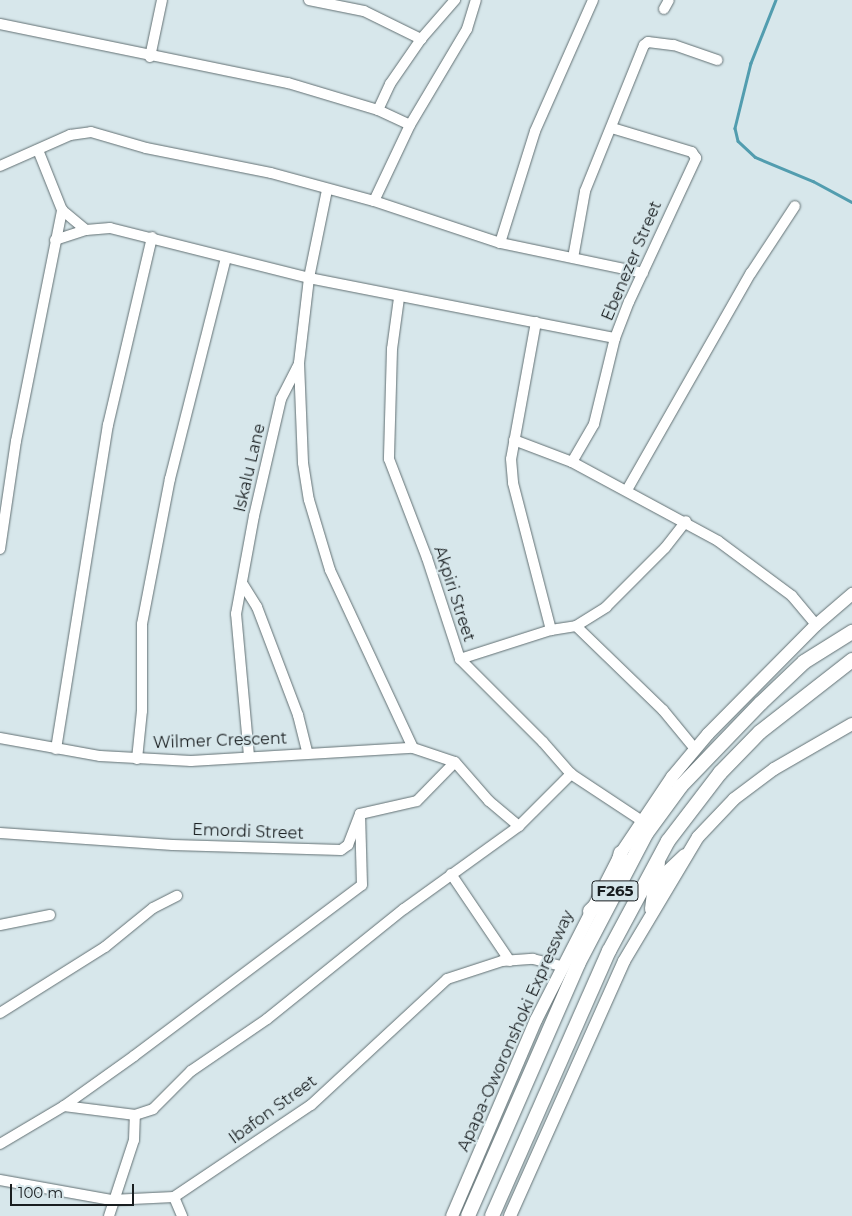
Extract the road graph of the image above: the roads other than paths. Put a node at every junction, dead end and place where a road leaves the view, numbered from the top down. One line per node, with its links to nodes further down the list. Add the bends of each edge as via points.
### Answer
1 (162, 0): 8 (street)
2 (309, 0): 7 (street, via 364,11)
3 (455, 0): 7 (street)
4 (476, 0): 11 (street, via 467,29)
5 (592, 0): 22 (street, via 535,131)
6 (0, 24): 8 (street)
7 (421, 39): 10 (street, via 390,84)
8 (150, 57): 10 (street, via 288,82)
9 (717, 60): 12 (street, via 674,46 648,42)
10 (378, 110): 11 (street)
11 (410, 125): 16 (street)
12 (612, 128): 24 (street, via 585,191); 25 (street, Ebenezer Street, via 695,155)
13 (38, 150): 14 (street); 15 (street, via 70,135 91,132 146,148 271,173); 18 (street)
14 (0, 166)
15 (327, 190): 16 (street); 26 (street)
16 (374, 202): 22 (street)
17 (795, 206): 33 (street, via 751,273)
18 (62, 210): 19 (street); 21 (street)
19 (86, 230): 20 (street, via 110,228); 21 (street)
20 (152, 237): 23 (street); 47 (street, via 108,426)
21 (55, 240): 35 (street, via 16,442)
22 (500, 243): 24 (street)
23 (226, 258): 26 (street); 51 (street, via 170,479 142,624 142,711)
24 (573, 258): 25 (street)
25 (643, 273): 29 (street, Ebenezer Street)
26 (308, 278): 27 (street); 30 (street)
27 (399, 298): 28 (street); 42 (street, Akpiri Street, via 392,349 390,459 428,558)
28 (536, 322): 29 (street); 31 (street)
29 (615, 338): 32 (street, Ebenezer Street, via 594,424)
30 (299, 363): 36 (street, Iskalu Lane, via 281,399); 46 (street, via 303,463 309,500 330,570)
31 (514, 440): 32 (street); 40 (street, via 511,459 513,483)
32 (572, 462): 33 (street)
33 (627, 490): 34 (street)
34 (686, 521): 38 (street, via 792,596); 39 (street, via 665,548 606,607)
35 (0, 550)
36 (242, 583): 49 (street, via 257,607 298,715); 50 (street, Iskalu Lane, via 236,620)
37 (852, 594): 38 (main road, Apapa-Oworonshoki Expressway)
38 (816, 625): 48 (main road, Apapa-Oworonshoki Expressway)
39 (576, 626): 40 (street); 48 (street, via 663,710)
40 (552, 630): 42 (street)
41 (852, 632): 60 (highway, Apapa-Oworonshoki Expressway / F265, via 794,670 787,682 736,727 681,786)
42 (460, 659): 53 (street, Akpiri Street)
43 (852, 660): 58 (highway, F265, via 760,732 720,773)
44 (852, 724): 59 (main road, via 774,769 734,799 705,827)
45 (0, 738): 47 (street, Wilmer Crescent)
46 (413, 748): 49 (street, Wilmer Crescent); 52 (street)
47 (56, 749): 51 (street, Wilmer Crescent)
48 (695, 749): 55 (main road, Apapa-Oworonshoki Expressway)
49 (307, 752): 50 (street, Wilmer Crescent)
50 (249, 756): 51 (street, Wilmer Crescent, via 191,761)
51 (137, 759)
52 (455, 762): 54 (street, via 417,801); 56 (street, via 489,801)
53 (571, 774): 55 (street, Akpiri Street); 56 (street)
54 (360, 814): 57 (street, Emordi Street, via 348,845 341,850 174,845); 72 (street, via 362,885)
55 (642, 821): 60 (main road, Apapa-Oworonshoki Expressway)
56 (519, 826): 61 (street)
57 (0, 833)
58 (668, 841): 62 (highway, via 658,862); 64 (highway, F265)
59 (685, 856): 62 (highway); 65 (main road)
60 (625, 858): 66 (highway, Apapa-Oworonshoki Expressway / F265); 66 (highway, via 611,891)
61 (451, 874): 69 (street); 73 (street, via 267,1019 191,1071 153,1109)
62 (656, 884): 64 (highway); 65 (highway)
63 (177, 896): 71 (street, via 154,908 105,947)
64 (633, 902): 82 (highway, F265, via 569,1038)
65 (652, 909): 83 (main road, via 585,1044)
66 (595, 913): 70 (main road, Apapa-Oworonshoki Expressway); 81 (highway, Apapa-Oworonshoki Expressway / F265)
67 (50, 915): 68 (street)
68 (0, 925)
69 (510, 960): 70 (street, Ibafon Street, via 539,960); 76 (street, Ibafon Street, via 447,979 311,1105)
70 (562, 966): 80 (main road, Apapa-Oworonshoki Expressway)
71 (0, 1013)
72 (64, 1106): 73 (street); 74 (street)
73 (135, 1115): 77 (street, via 134,1140)
74 (0, 1144)
75 (0, 1180): 77 (street)
76 (174, 1197): 77 (street); 79 (street)
77 (111, 1200): 78 (street)
78 (109, 1216)
79 (182, 1216)
80 (452, 1216)
81 (468, 1216)
82 (492, 1216)
83 (510, 1216)

